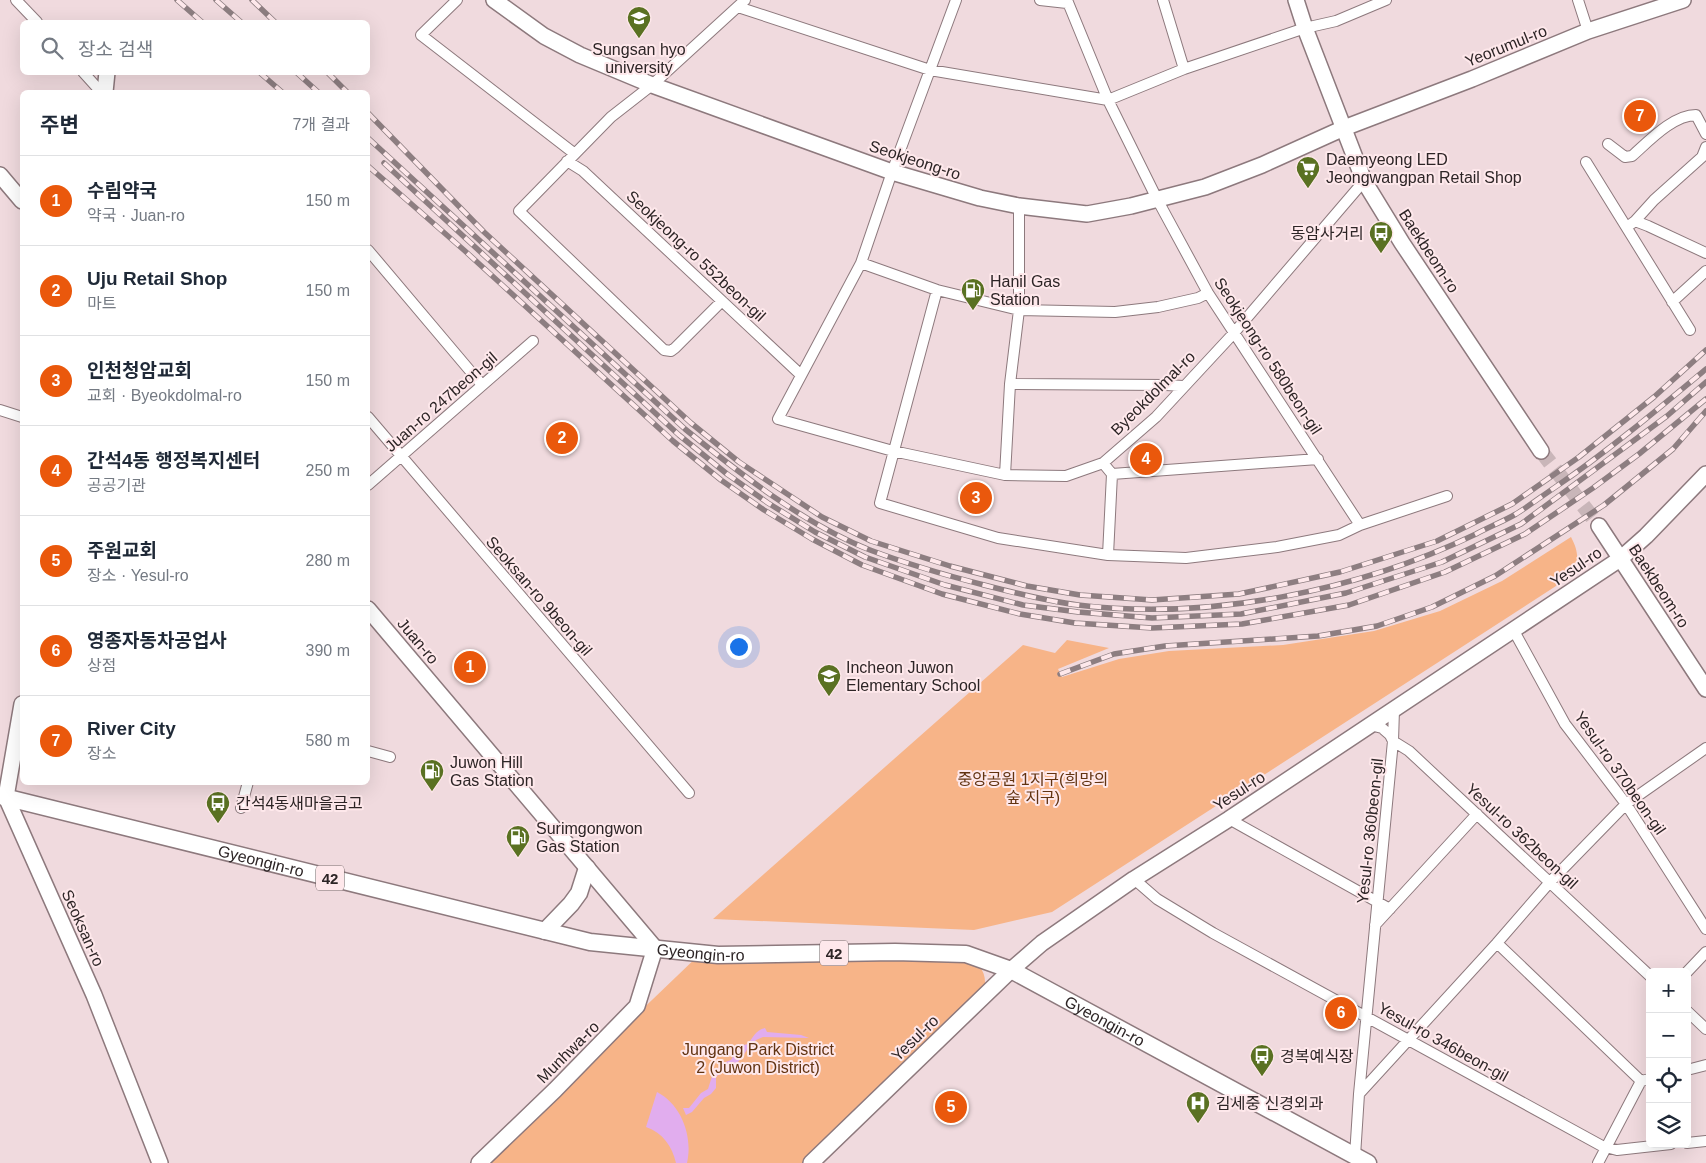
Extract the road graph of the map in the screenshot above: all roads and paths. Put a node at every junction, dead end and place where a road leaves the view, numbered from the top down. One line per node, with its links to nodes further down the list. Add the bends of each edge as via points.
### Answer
1 (16, 0): 13 (street)
2 (456, 0): 28 (street, Seokjeong-ro 552beon-gil, via 421,35)
3 (494, 0): 20 (main road, Seokjeong-ro, via 544,36)
4 (956, 0): 17 (street)
5 (1040, 0): 11 (street)
6 (1163, 0): 16 (street)
7 (1296, 0): 14 (main road, Baekbeom-ro)
8 (1386, 0): 14 (street, via 1336,21)
9 (1578, 0): 15 (street)
10 (1683, 0): 15 (main road, Yeorumul-ro)
11 (1067, 1): 23 (street, Seokjeong-ro 580beon-gil)
12 (741, 3): 17 (street); 20 (street)
13 (35, 20)
14 (1305, 28): 16 (street); 24 (main road, Baekbeom-ro)
15 (1588, 31): 24 (main road, Yeorumul-ro)
16 (1184, 69): 23 (street)
17 (930, 70): 23 (street); 30 (street)
18 (85, 75): 21 (street)
19 (107, 75): 22 (main road)
20 (652, 85): 28 (street, via 611,117); 30 (main road, Seokjeong-ro)
21 (99, 90)
22 (105, 90)
23 (1108, 100): 34 (street, Seokjeong-ro 580beon-gil)
24 (1344, 128): 32 (main road, Baekbeom-ro); 34 (main road, Seokjeong-ro, via 1262,165 1205,187)
25 (1706, 134): 26 (street, via 1696,114 1674,121 1632,156 1625,157)
26 (1608, 144)
27 (1705, 153): 36 (street)
28 (571, 158): 43 (street, Seokjeong-ro 552beon-gil); 43 (street, via 519,211 664,350 675,348)
29 (1586, 162): 36 (street)
30 (892, 172): 35 (main road, Seokjeong-ro); 39 (street)
31 (0, 175): 33 (main road)
32 (1364, 181): 47 (street, Byeokdolmal-ro); 56 (main road, Baekbeom-ro)
33 (20, 199)
34 (1158, 200): 35 (main road, Seokjeong-ro, via 1087,214); 42 (street, Seokjeong-ro 580beon-gil)
35 (1019, 206): 45 (street)
36 (1631, 225): 38 (street, via 1648,226); 44 (street)
37 (370, 252): 51 (street)
38 (1706, 253)
39 (861, 263): 41 (street); 49 (street)
40 (1706, 271): 44 (street)
41 (937, 290): 45 (street); 57 (street)
42 (1208, 293): 45 (street, via 1158,307 1116,312); 47 (street, Seokjeong-ro 580beon-gil)
43 (722, 301): 49 (street, Seokjeong-ro 552beon-gil)
44 (1672, 302): 46 (street)
45 (1019, 310): 50 (street)
46 (1690, 330)
47 (1233, 334): 52 (street, Byeokdolmal-ro); 59 (street, Seokjeong-ro 580beon-gil)
48 (533, 341): 51 (street, Juan-ro 247beon-gil)
49 (801, 375): 57 (street, Byeokdolmal-ro, via 778,419)
50 (1010, 384): 52 (street); 63 (street)
51 (482, 386): 58 (street, Juan-ro 247beon-gil)
52 (1183, 386): 60 (street, Byeokdolmal-ro, via 1156,417)
53 (0, 410): 54 (street)
54 (20, 416)
55 (370, 419): 58 (street, Seoksan-ro 9beon-gil)
56 (1541, 451)
57 (893, 452): 63 (street, Byeokdolmal-ro); 68 (street, via 880,504 998,538)
58 (401, 456): 64 (street, Juan-ro 247beon-gil); 81 (street, Seoksan-ro 9beon-gil)
59 (1318, 460): 61 (street); 66 (street, Seokjeong-ro 580beon-gil)
60 (1103, 463): 61 (street); 63 (street, Byeokdolmal-ro, via 1066,476)
61 (1112, 474): 68 (street)
62 (1706, 474): 69 (main road, Yesul-ro)
63 (1005, 475)
64 (370, 483)
65 (1446, 496): 66 (street)
66 (1360, 525): 68 (street, via 1339,536 1259,550 1186,558)
67 (1599, 526): 69 (main road, Baekbeom-ro)
68 (1108, 555)
69 (1620, 559): 71 (main road, Yesul-ro); 72 (main road, Baekbeom-ro)
70 (370, 611): 87 (main road, Juan-ro)
71 (1514, 631): 73 (main road, Yesul-ro); 83 (street, Yesul-ro 370beon-gil, via 1566,724)
72 (1706, 689)
73 (1394, 709): 75 (main road, Yesul-ro); 76 (street, Yesul-ro 360beon-gil)
74 (20, 714): 82 (main road)
75 (1370, 725): 76 (street, Yesul-ro 362beon-gil, via 1382,728); 86 (main road, Yesul-ro)
76 (1394, 741): 85 (street, Yesul-ro 362beon-gil); 90 (street, Yesul-ro 360beon-gil)
77 (1706, 748): 83 (street)
78 (370, 752): 79 (street)
79 (390, 758)
80 (247, 785): 84 (street)
81 (689, 793)
82 (3, 796): 94 (main road, Gyeongin-ro / 42); 114 (main road, Seoksan-ro, via 94,995)
83 (1626, 804): 89 (street); 93 (street, Yesul-ro 370beon-gil)
84 (241, 808)
85 (1477, 814): 89 (street, Yesul-ro 362beon-gil); 91 (street, Yesul-ro 360beon-gil)
86 (1229, 820): 88 (main road, Yesul-ro); 90 (street)
87 (587, 868): 94 (main road, via 571,904); 96 (main road, Juan-ro)
88 (1134, 879): 99 (main road, Yesul-ro, via 1042,943); 102 (street, Yesul-ro 346beon-gil, via 1157,899 1213,933)
89 (1550, 882): 95 (street); 100 (street, Yesul-ro 362beon-gil)
90 (1378, 903): 91 (street); 92 (street, Yesul-ro 360beon-gil)
91 (1390, 909): 92 (street, Yesul-ro 360beon-gil)
92 (1376, 925): 102 (street, Yesul-ro 360beon-gil)
93 (1706, 929)
94 (545, 931): 96 (main road, Gyeongin-ro / 42, via 590,942)
95 (1497, 943): 104 (street); 107 (street)
96 (655, 948): 99 (main road, Gyeongin-ro / 42, via 718,955 966,954); 115 (main road, Munhwa-ro, via 637,1006)
97 (1706, 952): 98 (street)
98 (1691, 968)
99 (1011, 970): 113 (main road, Gyeongin-ro / 42); 116 (main road, Yesul-ro)
100 (1646, 972)
101 (1689, 1013): 103 (street)
102 (1366, 1018): 104 (street, Yesul-ro 346beon-gil); 108 (street, Yesul-ro 360beon-gil)
103 (1706, 1029)
104 (1407, 1040): 108 (street); 112 (street, Yesul-ro 346beon-gil)
105 (1706, 1065): 106 (street)
106 (1691, 1069)
107 (1645, 1080): 112 (street)
108 (1359, 1094): 113 (street, Yesul-ro 360beon-gil)
109 (1706, 1141): 110 (street)
110 (1691, 1143)
111 (1646, 1147): 112 (street, Yesul-ro 346beon-gil)
112 (1607, 1148): 117 (street)
113 (1361, 1161)
114 (160, 1163)
115 (479, 1163)
116 (811, 1163)
117 (1598, 1163)

